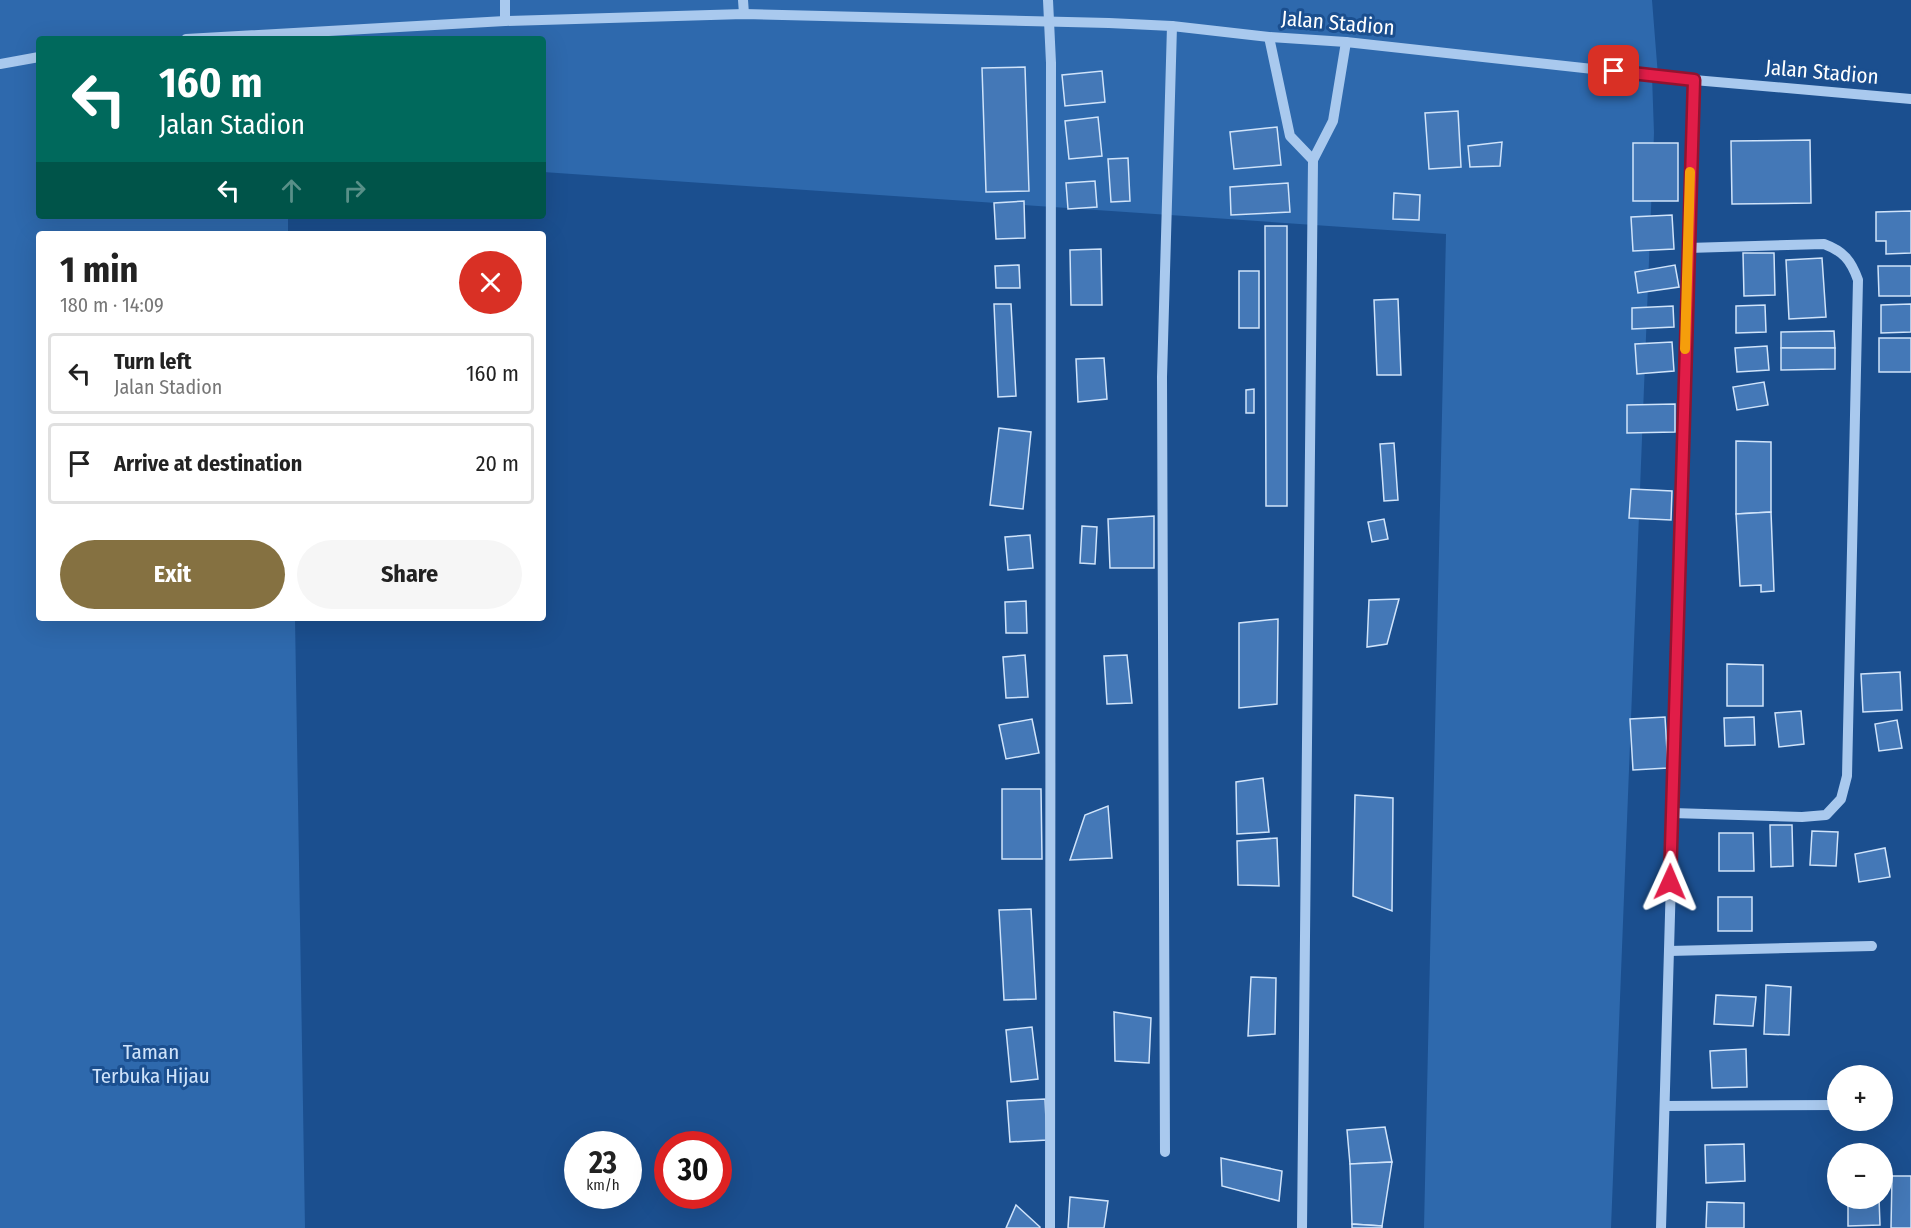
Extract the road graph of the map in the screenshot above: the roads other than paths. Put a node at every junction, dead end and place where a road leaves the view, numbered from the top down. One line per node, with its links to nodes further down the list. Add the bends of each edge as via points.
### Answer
1 (505, 0): 5 (street)
2 (743, 0): 4 (street)
3 (1048, 0): 6 (street)
4 (744, 14): 5 (street, Jalan Stadion); 6 (street, Jalan Stadion)
5 (505, 21): 8 (street, Jalan Stadion)
6 (1048, 21): 7 (street, Jalan Stadion); 23 (street)
7 (1172, 26): 9 (street, Jalan Stadion); 22 (street, via 1162,377)
8 (239, 36)
9 (1269, 37): 10 (street, Jalan Stadion); 15 (street, via 1290,136)
10 (1346, 42): 13 (street, Jalan Stadion); 15 (street, via 1333,121)
11 (36, 58): 12 (street)
12 (0, 64)
13 (1694, 80): 14 (street, Jalan Stadion); 16 (street)
14 (1911, 99)
15 (1313, 160): 24 (street)
16 (1688, 248): 17 (street); 17 (street, via 1824,244 1840,250 1852,263 1858,280 1847,776 1841,799 1826,815)
17 (1672, 813): 19 (street)
18 (1872, 946): 19 (street)
19 (1669, 951): 21 (street)
20 (1827, 1105): 21 (street)
21 (1665, 1106): 25 (street)
22 (1165, 1152)
23 (1050, 1228)
24 (1302, 1228)
25 (1661, 1228)

